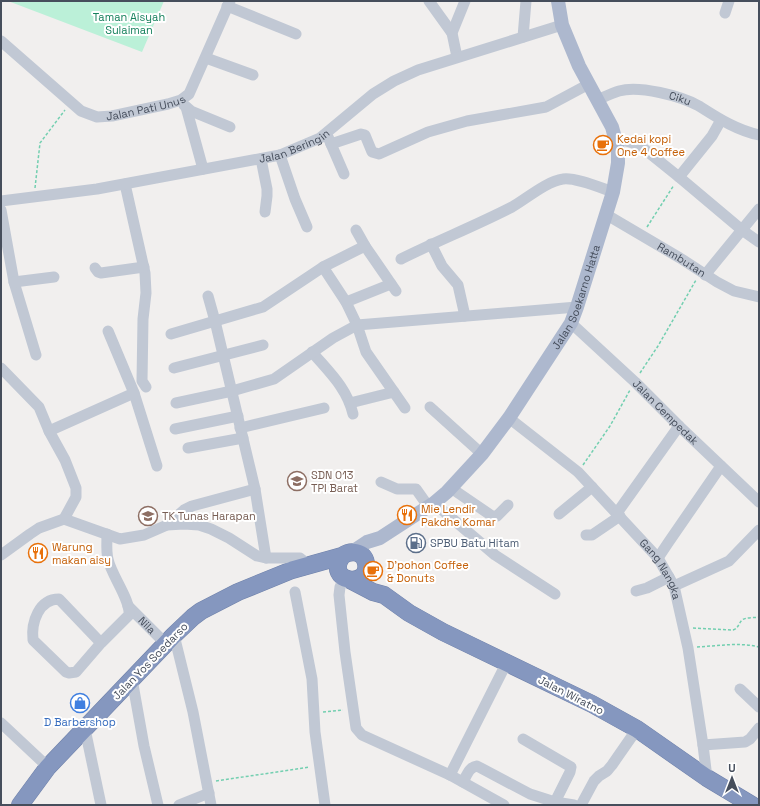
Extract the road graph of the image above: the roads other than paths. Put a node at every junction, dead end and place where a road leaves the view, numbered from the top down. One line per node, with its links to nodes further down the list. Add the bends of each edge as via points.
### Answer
1 (429, 1): 9 (street)
2 (465, 1): 9 (street)
3 (526, 1): 11 (street)
4 (558, 1): 8 (main road, Jalan Soekarno Hatta)
5 (729, 1): 7 (street)
6 (228, 4): 10 (street); 14 (street, Jalan Pati Unus)
7 (725, 13)
8 (562, 25): 11 (street, Jalan Beringin); 16 (main road, Jalan Soekarno Hatta)
9 (452, 33): 13 (street)
10 (296, 34)
11 (523, 37): 13 (street, Jalan Beringin)
12 (1, 41): 18 (street, Jalan Pati Unus, via 81,111 97,117)
13 (457, 57): 21 (street, Jalan Beringin, via 394,81 373,94)
14 (206, 58): 15 (street); 18 (street, Jalan Pati Unus)
15 (253, 75)
16 (589, 84): 17 (main road, Jalan Soekarno Hatta); 24 (street, via 546,107 467,121 428,132 379,154 372,152 367,138 361,134)
17 (597, 100): 19 (street, Ciku, via 619,91 648,90 682,99); 23 (main road, Jalan Soekarno Hatta)
18 (183, 104): 20 (street, via 195,113); 27 (street)
19 (721, 120): 22 (street, Ciku); 29 (street, via 712,136)
20 (230, 127)
21 (326, 133): 24 (street); 25 (street, Jalan Beringin)
22 (759, 135)
23 (615, 138): 29 (street, via 643,148); 31 (main road, Jalan Soekarno Hatta, via 618,163)
24 (331, 144): 28 (street)
25 (280, 155): 26 (street, Jalan Beringin); 37 (street)
26 (261, 159): 27 (street, Jalan Beringin); 35 (street, via 268,196)
27 (203, 169): 30 (street, Jalan Beringin)
28 (344, 174)
29 (679, 177): 39 (street)
30 (125, 184): 32 (street, Jalan Beringin); 46 (street)
31 (613, 192): 36 (main road, Jalan Soekarno Hatta); 41 (street, via 563,179)
32 (1, 200)
33 (759, 209): 39 (street)
34 (1, 210): 49 (street)
35 (265, 212)
36 (606, 216): 47 (street, Rambutan); 53 (main road, Jalan Soekarno Hatta)
37 (307, 227)
38 (356, 230): 42 (street)
39 (742, 230): 40 (street); 47 (street)
40 (759, 242)
41 (431, 244): 43 (street); 54 (street, via 442,266 458,285)
42 (364, 246): 44 (street); 52 (street, via 394,288)
43 (401, 259)
44 (323, 267): 52 (street); 55 (street, via 263,307)
45 (95, 268): 46 (street, via 101,273)
46 (144, 268): 66 (street, via 146,293 142,381)
47 (703, 273): 50 (street, Rambutan, via 734,290)
48 (54, 277): 49 (street)
49 (14, 282): 63 (street)
50 (758, 295)
51 (208, 296): 55 (street)
52 (346, 302): 57 (street)
53 (577, 306): 54 (street); 56 (main road, Jalan Soekarno Hatta)
54 (465, 316): 57 (street)
55 (215, 321): 59 (street); 62 (street)
56 (571, 323): 75 (main road, Jalan Soekarno Hatta); 76 (street, Jalan Cempedak)
57 (357, 325): 61 (street); 69 (street, via 366,352)
58 (108, 331): 68 (street)
59 (171, 334)
60 (264, 345): 62 (street)
61 (312, 352): 67 (street, via 274,379); 69 (street, via 340,384 352,409)
62 (223, 354): 65 (street); 67 (street)
63 (36, 355)
64 (1, 368): 78 (street, via 39,407)
65 (174, 368)
66 (146, 387)
67 (232, 391): 70 (street); 74 (street)
68 (134, 392): 78 (street); 82 (street)
69 (394, 392): 73 (street)
70 (176, 404)
71 (430, 407): 81 (street)
72 (324, 408): 79 (street)
73 (405, 408)
74 (238, 416): 77 (street); 79 (street)
75 (509, 418): 81 (main road, Jalan Soekarno Hatta); 85 (street, Gang Nangka, via 578,472)
76 (678, 426): 83 (street, Jalan Cempedak); 92 (street)
77 (175, 430)
78 (49, 431): 93 (street, via 65,460 76,488 76,496)
79 (242, 433): 80 (street); 87 (street)
80 (188, 448)
81 (482, 454): 86 (main road, Jalan Soekarno Hatta)
82 (157, 466)
83 (721, 466): 88 (street, Jalan Cempedak); 100 (street)
84 (381, 482): 89 (street, via 397,489 416,489)
85 (592, 487): 91 (street); 92 (street, Gang Nangka)
86 (451, 488): 89 (main road, Jalan Soekarno Hatta); 90 (street, via 492,516 497,516)
87 (255, 489): 94 (street, via 192,506); 99 (street)
88 (759, 502)
89 (431, 504): 101 (main road, Jalan Soekarno Hatta, via 380,538 367,542); 107 (street, via 495,555)
90 (508, 506)
91 (559, 514)
92 (618, 515): 97 (street, via 592,535); 100 (street, Gang Nangka)
93 (64, 519): 96 (street); 98 (street, via 39,528)
94 (167, 525): 96 (street, via 131,538); 99 (street, via 199,525 211,529 257,556)
95 (759, 530): 104 (street, via 729,561)
96 (107, 534): 109 (street, Nila, via 108,559)
97 (586, 535)
98 (1, 555)
99 (266, 558): 102 (street, via 300,558)
100 (658, 558): 104 (street, Gang Nangka)
101 (356, 559): 102 (highway, Jalan Yos Soedarso); 103 (highway, via 339,560 339,572); 103 (highway, via 364,574 358,579); 108 (highway, Jalan Wiratno, via 379,583)
102 (310, 565): 103 (highway); 110 (highway, Jalan Yos Soedarso, via 238,592 207,608 193,617)
103 (345, 578): 108 (highway, Jalan Wiratno); 123 (street, via 339,595 356,728 362,735)
104 (672, 582): 105 (street); 121 (street, Gang Nangka, via 688,648)
105 (636, 591)
106 (295, 592): 134 (street, via 310,662 315,732)
107 (555, 594)
108 (384, 595): 112 (highway, Jalan Wiratno, via 443,632)
109 (128, 606): 110 (street, Nila); 111 (street, via 129,615)
110 (170, 639): 113 (highway, Jalan Yos Soedarso); 126 (street, via 193,712)
111 (101, 643): 111 (street, via 76,672 69,673 33,640 33,625 41,608 48,601 59,599)
112 (507, 662): 119 (highway, Jalan Wiratno); 123 (street)
113 (132, 679): 118 (highway, Jalan Yos Soedarso); 131 (street)
114 (740, 689): 115 (street)
115 (759, 707)
116 (1, 724): 122 (street)
117 (759, 728): 121 (street, via 744,742)
118 (85, 729): 122 (highway, Jalan Yos Soedarso); 130 (street)
119 (637, 729): 124 (highway, Jalan Wiratno); 137 (street, via 612,765 594,781)
120 (523, 739): 127 (street, via 571,767)
121 (704, 745): 124 (street, Gang Nangka)
122 (48, 767): 129 (highway, Jalan Yos Soedarso)
123 (450, 775): 125 (street)
124 (707, 778): 128 (highway, Jalan Wiratno)
125 (463, 782): 127 (street, via 472,767 477,766 530,794); 135 (street)
126 (208, 788): 132 (street); 133 (street)
127 (555, 802): 136 (street)
128 (748, 804)
129 (20, 805)
130 (101, 805)
131 (158, 805)
132 (178, 805)
133 (211, 805)
134 (325, 805)
135 (504, 805)
136 (574, 805)
137 (581, 805)

